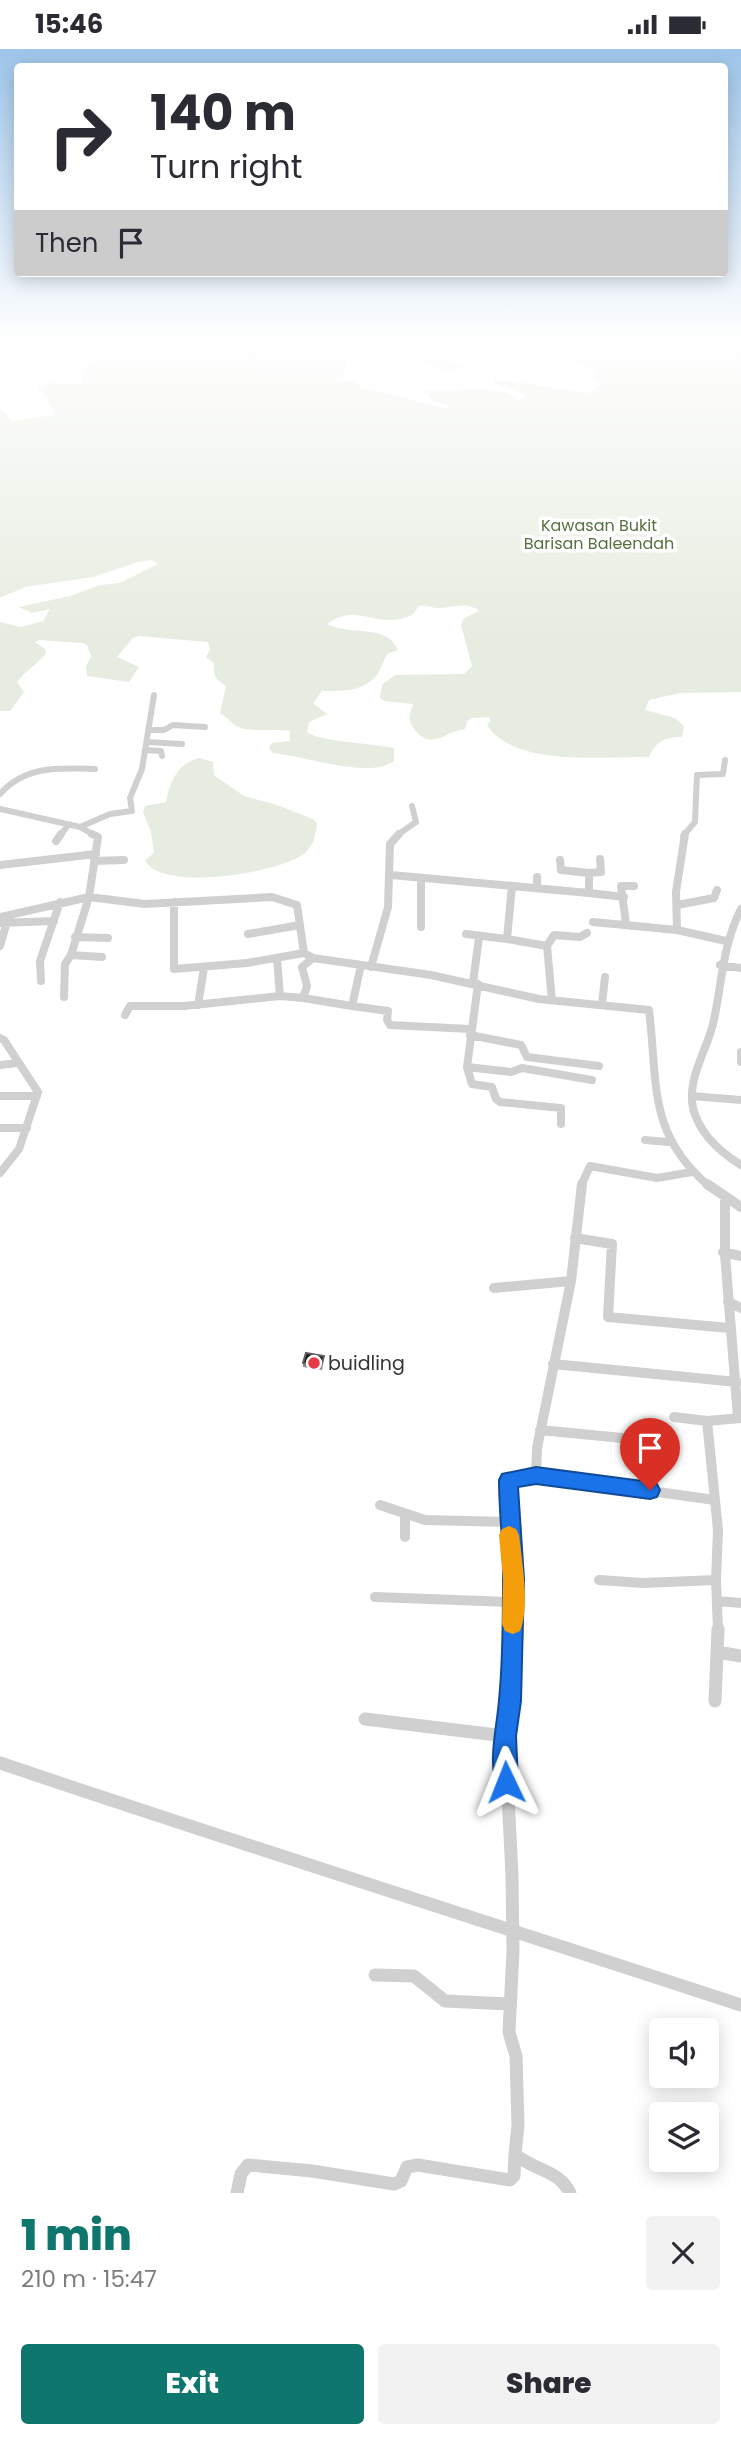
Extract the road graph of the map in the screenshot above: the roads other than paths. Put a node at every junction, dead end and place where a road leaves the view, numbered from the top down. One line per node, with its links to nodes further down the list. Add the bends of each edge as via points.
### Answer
1 (155, 695): 3 (street)
2 (205, 727): 3 (street, via 173,725)
3 (149, 730): 5 (street)
4 (183, 744): 5 (street)
5 (146, 746): 6 (street, via 161,751); 14 (street, via 130,798 132,811 110,814)
6 (162, 757)
7 (725, 760): 34 (street, via 723,774 697,775 695,822 683,836)
8 (95, 769): 9 (street, via 32,770)
9 (3, 784): 10 (street)
10 (0, 794)
11 (412, 806): 22 (street, via 415,822 390,844)
12 (0, 809): 13 (street)
13 (68, 825): 14 (street); 15 (street)
14 (80, 827): 16 (street, via 97,837)
15 (56, 841)
16 (95, 857): 18 (street); 20 (street); 30 (street)
17 (600, 859): 21 (street, via 601,871)
18 (124, 860)
19 (560, 860): 21 (street, via 561,870)
20 (0, 865)
21 (589, 873): 29 (street)
22 (391, 875): 24 (street); 59 (street, via 388,907)
23 (537, 877): 27 (street)
24 (421, 879): 26 (street); 41 (street)
25 (634, 885): 31 (street, via 621,886)
26 (512, 886): 27 (street); 49 (street)
27 (537, 888): 29 (street)
28 (717, 890): 34 (street, via 715,898)
29 (589, 893): 31 (street)
30 (89, 897): 32 (street); 33 (street, via 139,904); 46 (street)
31 (624, 897): 39 (street)
32 (60, 902): 36 (street); 37 (street)
33 (174, 902): 40 (street, via 272,897 297,905); 60 (street, via 174,969)
34 (677, 905): 42 (street)
35 (741, 909): 50 (street)
36 (2, 921): 37 (street); 51 (street)
37 (54, 921): 63 (street, via 39,968)
38 (593, 922): 39 (street)
39 (626, 924): 42 (street)
40 (300, 925): 44 (street); 54 (street)
41 (421, 927)
42 (677, 930): 50 (street)
43 (587, 933): 52 (street, via 580,937 554,935)
44 (248, 934)
45 (466, 934): 47 (street)
46 (75, 937): 48 (street); 53 (street)
47 (479, 937): 49 (street); 64 (street)
48 (108, 938)
49 (506, 939): 52 (street)
50 (726, 941): 58 (street)
51 (0, 946)
52 (547, 946): 68 (street)
53 (71, 955): 55 (street); 66 (street, via 65,964)
54 (309, 955): 56 (street); 57 (street); 67 (street, via 303,967 307,986)
55 (102, 957)
56 (277, 958): 60 (street); 65 (street)
57 (361, 965): 59 (street); 71 (street)
58 (720, 965): 61 (street); 84 (street, via 716,1012)
59 (372, 967): 64 (street)
60 (204, 968): 70 (street)
61 (741, 968)
62 (605, 977): 69 (street)
63 (41, 981)
64 (475, 984): 68 (street); 73 (street)
65 (280, 996): 67 (street); 70 (street)
66 (64, 997)
67 (303, 998): 71 (street)
68 (552, 1000): 69 (street)
69 (602, 1004): 90 (street, via 649,1010 659,1116)
70 (198, 1005): 72 (street, via 130,1006)
71 (352, 1006): 73 (street, via 388,1011 390,1025)
72 (125, 1015)
73 (470, 1032): 79 (street, via 522,1045 527,1057); 80 (street)
74 (0, 1038): 77 (street)
75 (741, 1052): 76 (street)
76 (741, 1062)
77 (18, 1063): 78 (street); 83 (street)
78 (0, 1065)
79 (599, 1066)
80 (467, 1067): 81 (street, via 508,1072 522,1068); 86 (street, via 472,1084 493,1088 499,1102 561,1108)
81 (592, 1080)
82 (0, 1096): 83 (street)
83 (37, 1096): 88 (street)
84 (691, 1096): 85 (street); 93 (street, via 709,1136)
85 (741, 1100)
86 (561, 1124)
87 (0, 1128): 88 (street)
88 (27, 1128): 92 (street)
89 (645, 1140): 90 (street)
90 (668, 1142): 94 (street)
91 (0, 1161): 92 (street)
92 (11, 1161): 95 (street)
93 (740, 1163)
94 (692, 1172): 96 (street); 98 (street, via 659,1179 590,1166 581,1186)
95 (0, 1173)
96 (725, 1200): 97 (street); 99 (street)
97 (741, 1207)
98 (575, 1238): 101 (street); 105 (street, via 612,1244 608,1317)
99 (723, 1252): 100 (street); 103 (street)
100 (741, 1256)
101 (571, 1281): 102 (street); 106 (street)
102 (494, 1288)
103 (728, 1302): 104 (street); 105 (street)
104 (741, 1308)
105 (729, 1328): 107 (street)
106 (553, 1364): 107 (street); 111 (street)
107 (737, 1382): 109 (street)
108 (674, 1417): 110 (street)
109 (739, 1418): 110 (street)
110 (707, 1420): 114 (street)
111 (540, 1430): 112 (street); 113 (street)
112 (663, 1442)
113 (536, 1475): 114 (street); 117 (street, via 509,1480)
114 (715, 1500): 120 (street)
115 (380, 1505): 116 (street)
116 (405, 1515): 117 (street, via 449,1522); 118 (street)
117 (509, 1522): 123 (street)
118 (405, 1537)
119 (599, 1580): 120 (street)
120 (716, 1580): 122 (street)
121 (375, 1597): 123 (street)
122 (718, 1601): 124 (street); 125 (street)
123 (513, 1602): 129 (street)
124 (741, 1602)
125 (717, 1652): 126 (street); 127 (street)
126 (741, 1656)
127 (715, 1701)
128 (365, 1719): 129 (street)
129 (505, 1736): 131 (street)
130 (0, 1763): 131 (street)
131 (511, 1931): 133 (street); 134 (street)
132 (375, 1975): 133 (street, via 417,1977 445,2001)
133 (509, 2004): 135 (street, via 509,2032 516,2056)
134 (741, 2005)
135 (514, 2154): 136 (street, via 510,2181 418,2165 407,2167 401,2181 394,2184 248,2165 241,2173); 137 (street, via 522,2163 561,2178)
136 (237, 2193)
137 (570, 2193)

